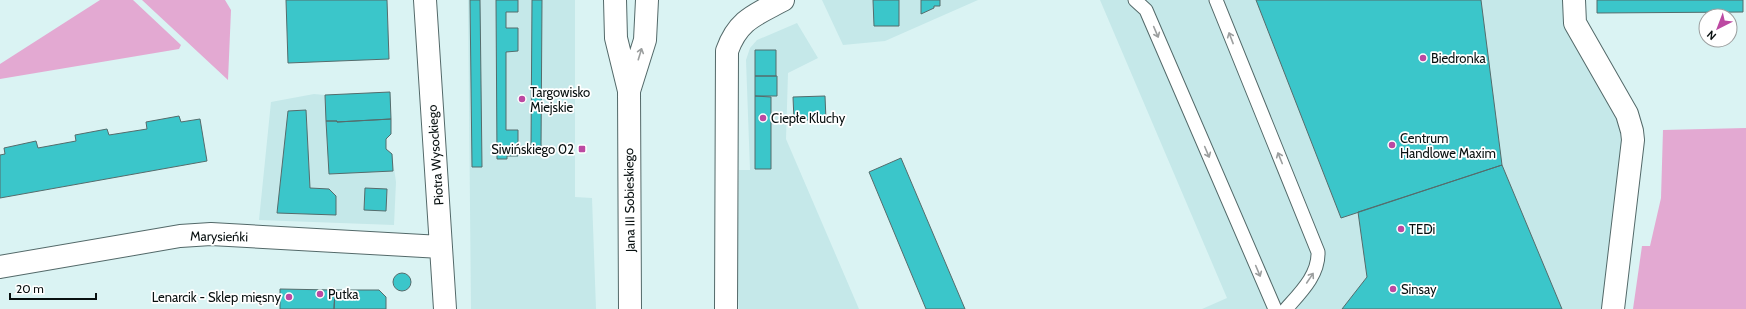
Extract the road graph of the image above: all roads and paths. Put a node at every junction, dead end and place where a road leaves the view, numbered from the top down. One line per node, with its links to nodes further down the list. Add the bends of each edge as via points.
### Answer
1 (425, 0): 9 (street, Piotra Wysockiego)
2 (615, 0): 8 (street, Jana III Sobieskiego, via 616,38)
3 (647, 0): 8 (street, Jana III Sobieskiego, one-way to 3, via 645,40)
4 (783, 0): 13 (street, via 747,19 732,37 727,51)
5 (1135, 0): 14 (lane, one-way to 14, via 1146,10)
6 (1216, 0): 15 (lane, one-way to 6, via 1314,272 1318,252)
7 (1574, 0): 16 (street, via 1575,23 1627,114 1632,131)
8 (629, 92): 12 (street, Jana III Sobieskiego)
9 (441, 247): 10 (street, Marysieńki, via 211,234 180,236); 11 (street, Piotra Wysockiego)
10 (0, 267)
11 (445, 309)
12 (630, 309)
13 (726, 309)
14 (1275, 309)
15 (1286, 309)
16 (1613, 309)

